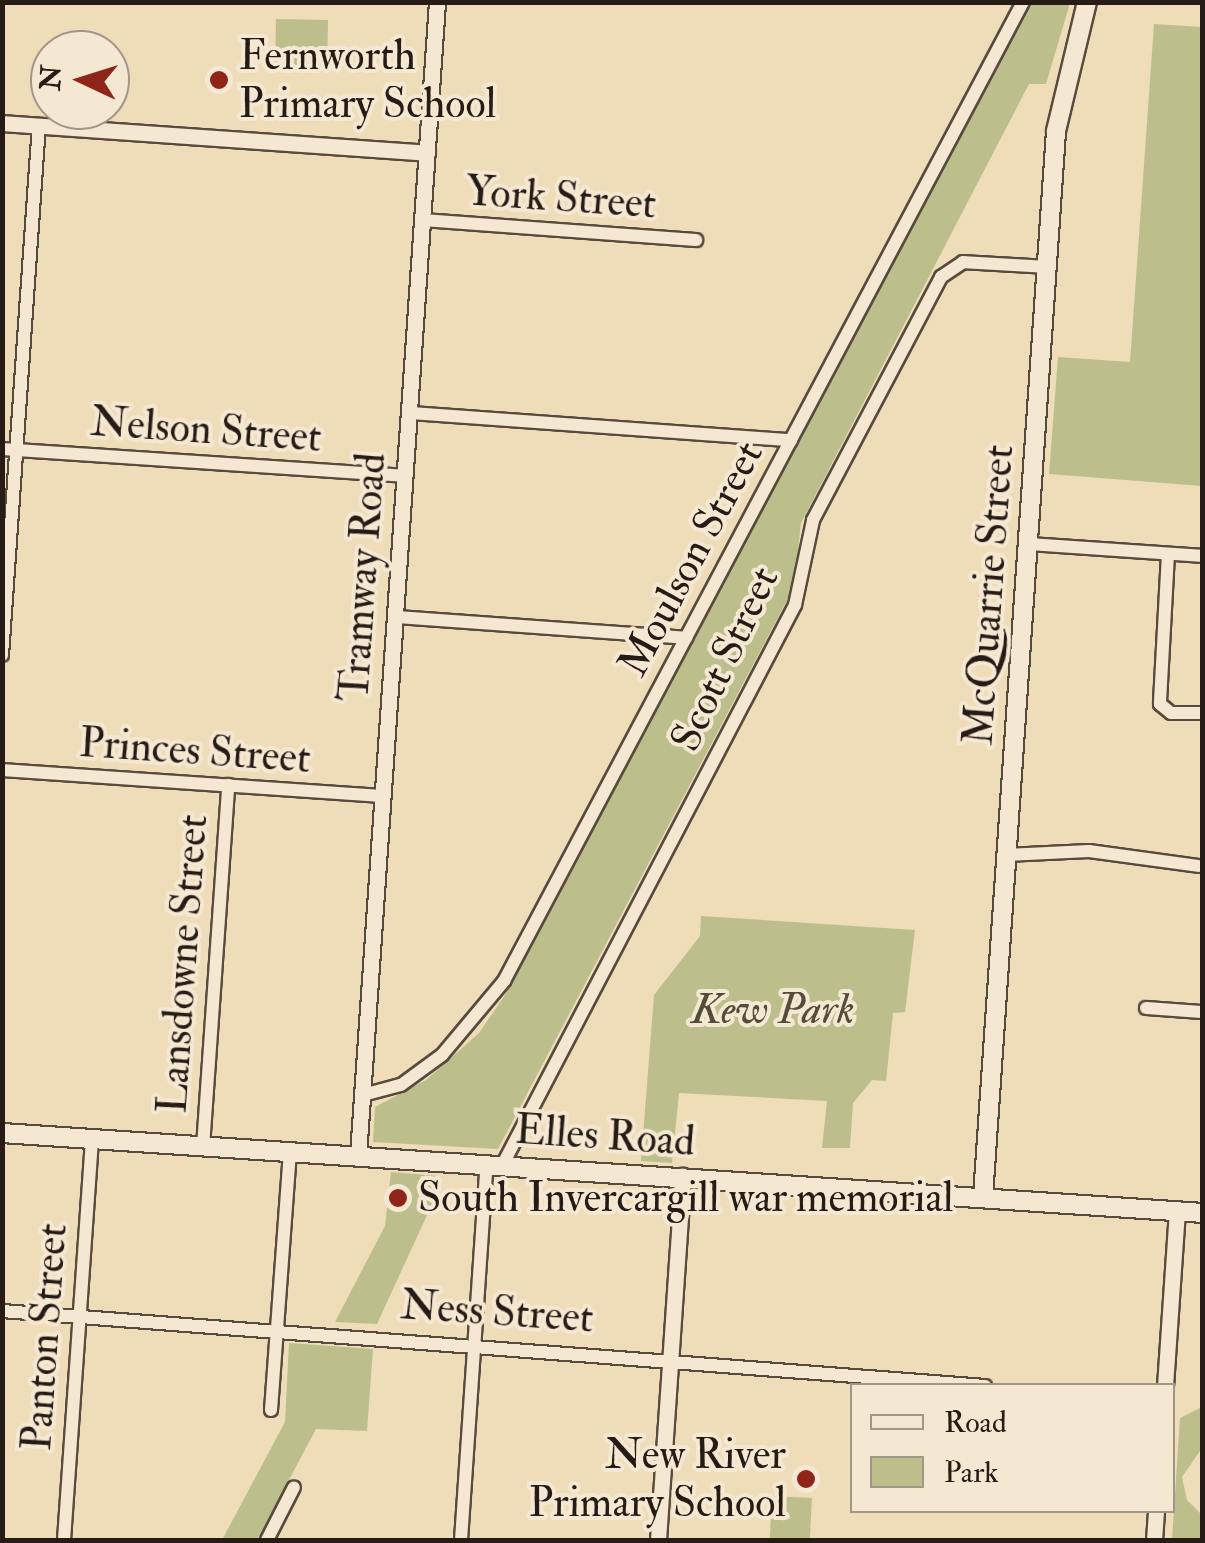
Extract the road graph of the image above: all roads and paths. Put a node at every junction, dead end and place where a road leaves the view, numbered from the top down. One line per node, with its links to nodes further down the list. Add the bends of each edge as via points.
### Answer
1 (437, 2): 8 (street, Tramway Road)
2 (1023, 2): 13 (street, Moulson Street)
3 (1087, 2): 11 (main road, McQuarrie Street, via 1060,99)
4 (2, 123): 5 (street)
5 (30, 125)
6 (38, 130): 14 (street)
7 (107, 130): 8 (street)
8 (426, 153): 9 (street, Tramway Road)
9 (422, 220): 10 (street, York Street); 12 (street, Tramway Road)
10 (696, 240)
11 (1047, 267): 16 (main road, McQuarrie Street); 36 (street, Scott Street, via 962,262 942,277 814,520 795,605)
12 (410, 413): 13 (street); 15 (street, Tramway Road)
13 (791, 440): 20 (street, Moulson Street)
14 (10, 449): 15 (street, Nelson Street); 21 (street)
15 (405, 476): 19 (street, Tramway Road)
16 (1028, 544): 17 (street); 26 (main road, McQuarrie Street)
17 (1168, 554): 18 (street); 22 (street, via 1160,704 1171,713)
18 (1202, 556)
19 (396, 617): 20 (street); 25 (street, Tramway Road)
20 (686, 638): 30 (street, Moulson Street, via 504,981 442,1054 401,1085)
21 (2, 655)
22 (1202, 713)
23 (2, 770): 24 (street, Princes Street)
24 (228, 786): 25 (street, Princes Street); 33 (street, Lansdowne Street)
25 (384, 796): 30 (street, Tramway Road)
26 (1006, 855): 27 (street, via 1089,851); 38 (main road, McQuarrie Street)
27 (1198, 866)
28 (1146, 1008): 29 (street)
29 (1202, 1012)
30 (363, 1095): 35 (street, Tramway Road)
31 (2, 1133): 32 (main road, Elles Road)
32 (92, 1139): 33 (main road, Elles Road); 42 (street, Panton Street)
33 (203, 1147): 34 (main road, Elles Road)
34 (290, 1152): 35 (main road, Elles Road); 43 (street)
35 (358, 1155): 36 (main road, Elles Road)
36 (495, 1164): 37 (main road, Elles Road); 44 (street)
37 (683, 1176): 38 (main road, Elles Road); 45 (street)
38 (983, 1197): 39 (main road, Elles Road)
39 (1177, 1211): 40 (main road, Elles Road); 47 (street)
40 (1202, 1214)
41 (2, 1310): 42 (street, Ness Street)
42 (79, 1316): 43 (street, Ness Street); 51 (street, Panton Street)
43 (277, 1330): 44 (street, Ness Street); 48 (street)
44 (475, 1343): 45 (street, Ness Street); 53 (street)
45 (671, 1358): 46 (street, Ness Street); 54 (street)
46 (951, 1383)
47 (1165, 1383)
48 (270, 1410)
49 (294, 1487): 52 (street)
50 (1156, 1513): 55 (street)
51 (64, 1540)
52 (267, 1540)
53 (461, 1540)
54 (658, 1540)
55 (1154, 1540)

